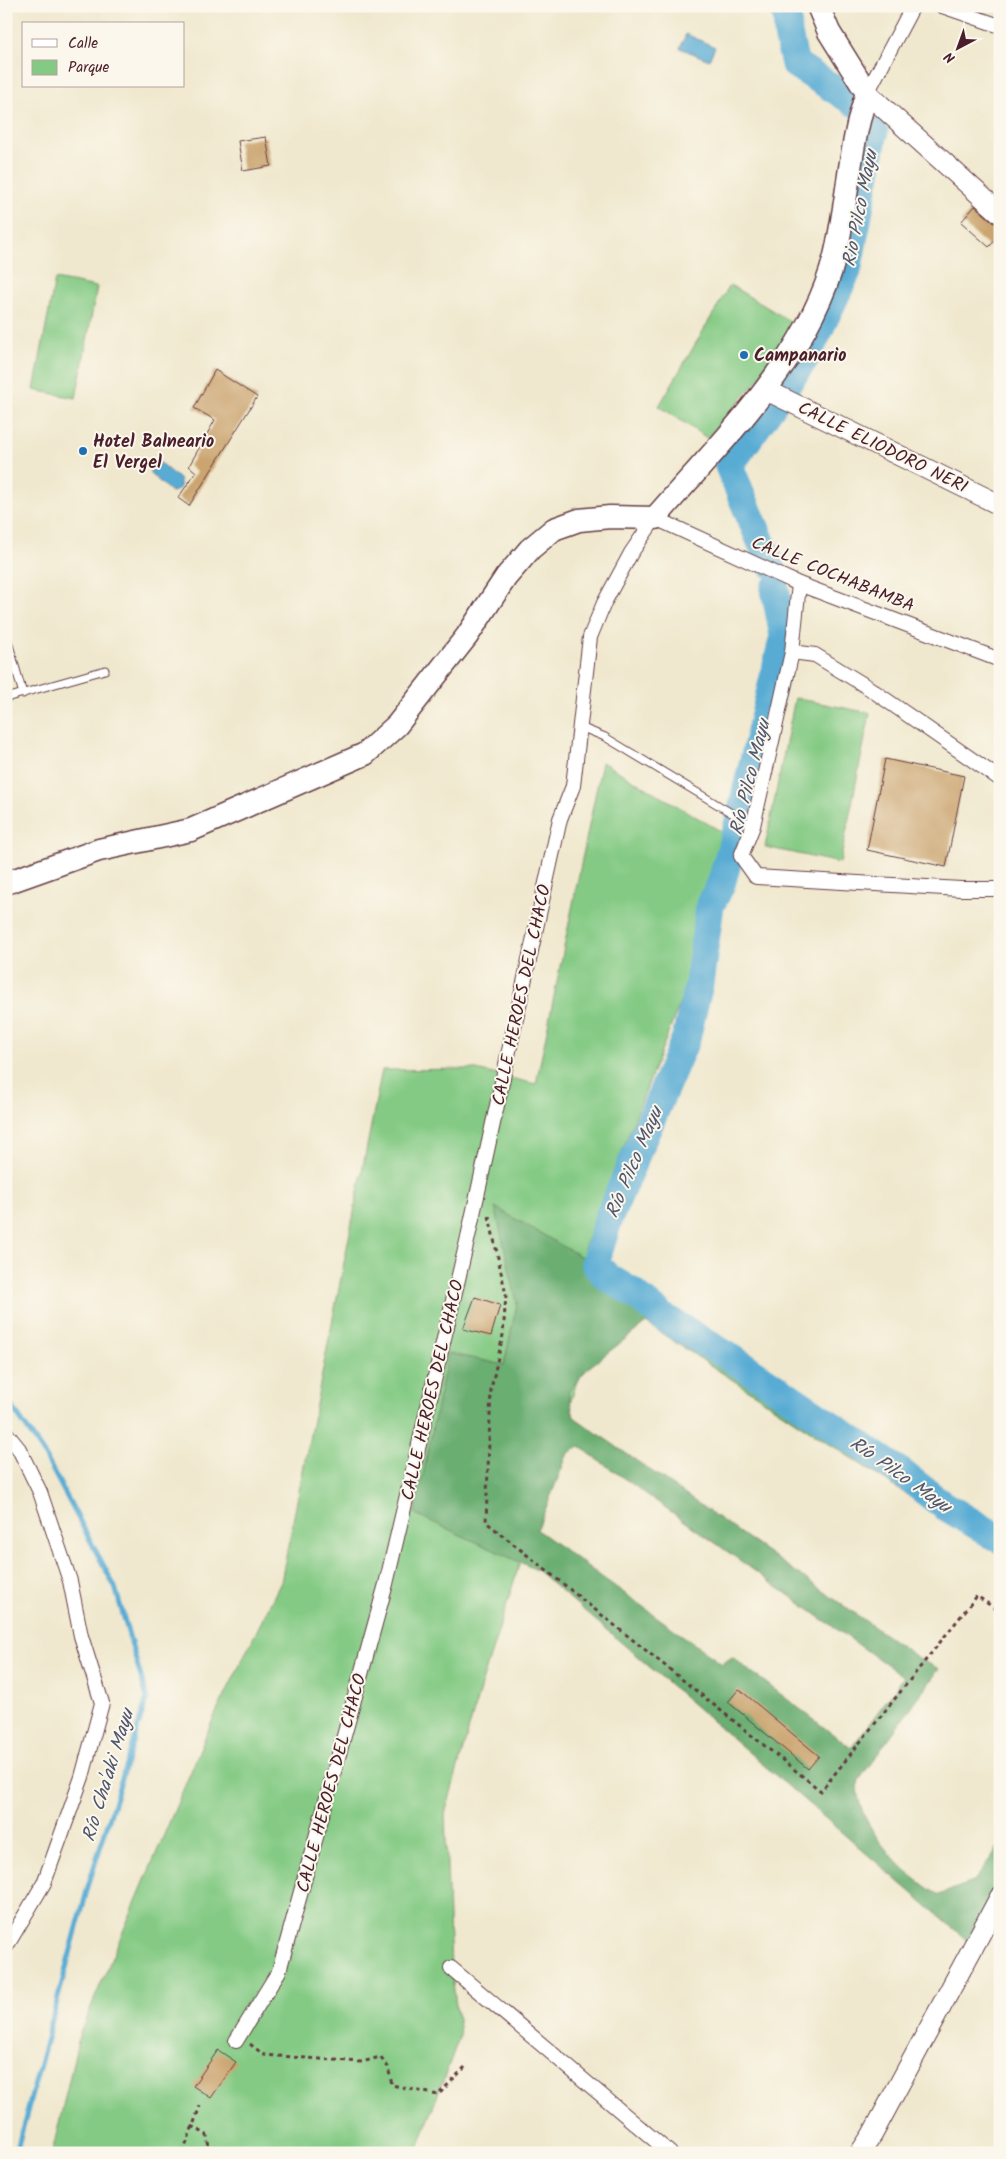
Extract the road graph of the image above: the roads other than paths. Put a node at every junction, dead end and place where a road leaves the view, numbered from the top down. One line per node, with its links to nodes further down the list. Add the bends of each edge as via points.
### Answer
1 (818, 6): 5 (main road, via 829,32)
2 (913, 6): 5 (street, CALLE HEROES DEL CHACO)
3 (942, 6): 4 (street)
4 (1000, 26)
5 (867, 92): 6 (street); 7 (main road, CALLE HEROES DEL CHACO, via 859,115 835,256 821,298)
6 (1000, 213)
7 (766, 390): 8 (street, CALLE ELIODORO NERI); 9 (main road, CALLE HEROES DEL CHACO)
8 (1000, 505)
9 (655, 518): 10 (street, CALLE COCHABAMBA); 17 (street, CALLE HEROES DEL CHACO, via 626,561 590,637); 20 (main road, via 579,520 554,529 506,578 467,636 398,725 365,754 191,830 99,850)
10 (799, 584): 12 (street); 13 (street, CALLE COCHABAMBA)
11 (6, 634): 15 (lane)
12 (792, 652): 18 (street, via 815,655 869,688); 19 (street)
13 (1000, 660)
14 (105, 670): 15 (lane)
15 (23, 694): 16 (lane)
16 (6, 698)
17 (580, 727): 19 (lane, via 605,737); 26 (street, CALLE HEROES DEL CHACO, via 573,786 560,818 468,1237 386,1584 279,1971)
18 (1000, 779)
19 (753, 826): 21 (street, via 741,856 756,877)
20 (6, 884)
21 (1000, 889)
22 (6, 1433): 24 (street, via 19,1449 40,1492 70,1581 81,1636 102,1703 82,1777 44,1883)
23 (1000, 1897): 28 (street)
24 (6, 1947)
25 (451, 1968): 27 (street)
26 (238, 2039)
27 (670, 2153)
28 (860, 2153)

